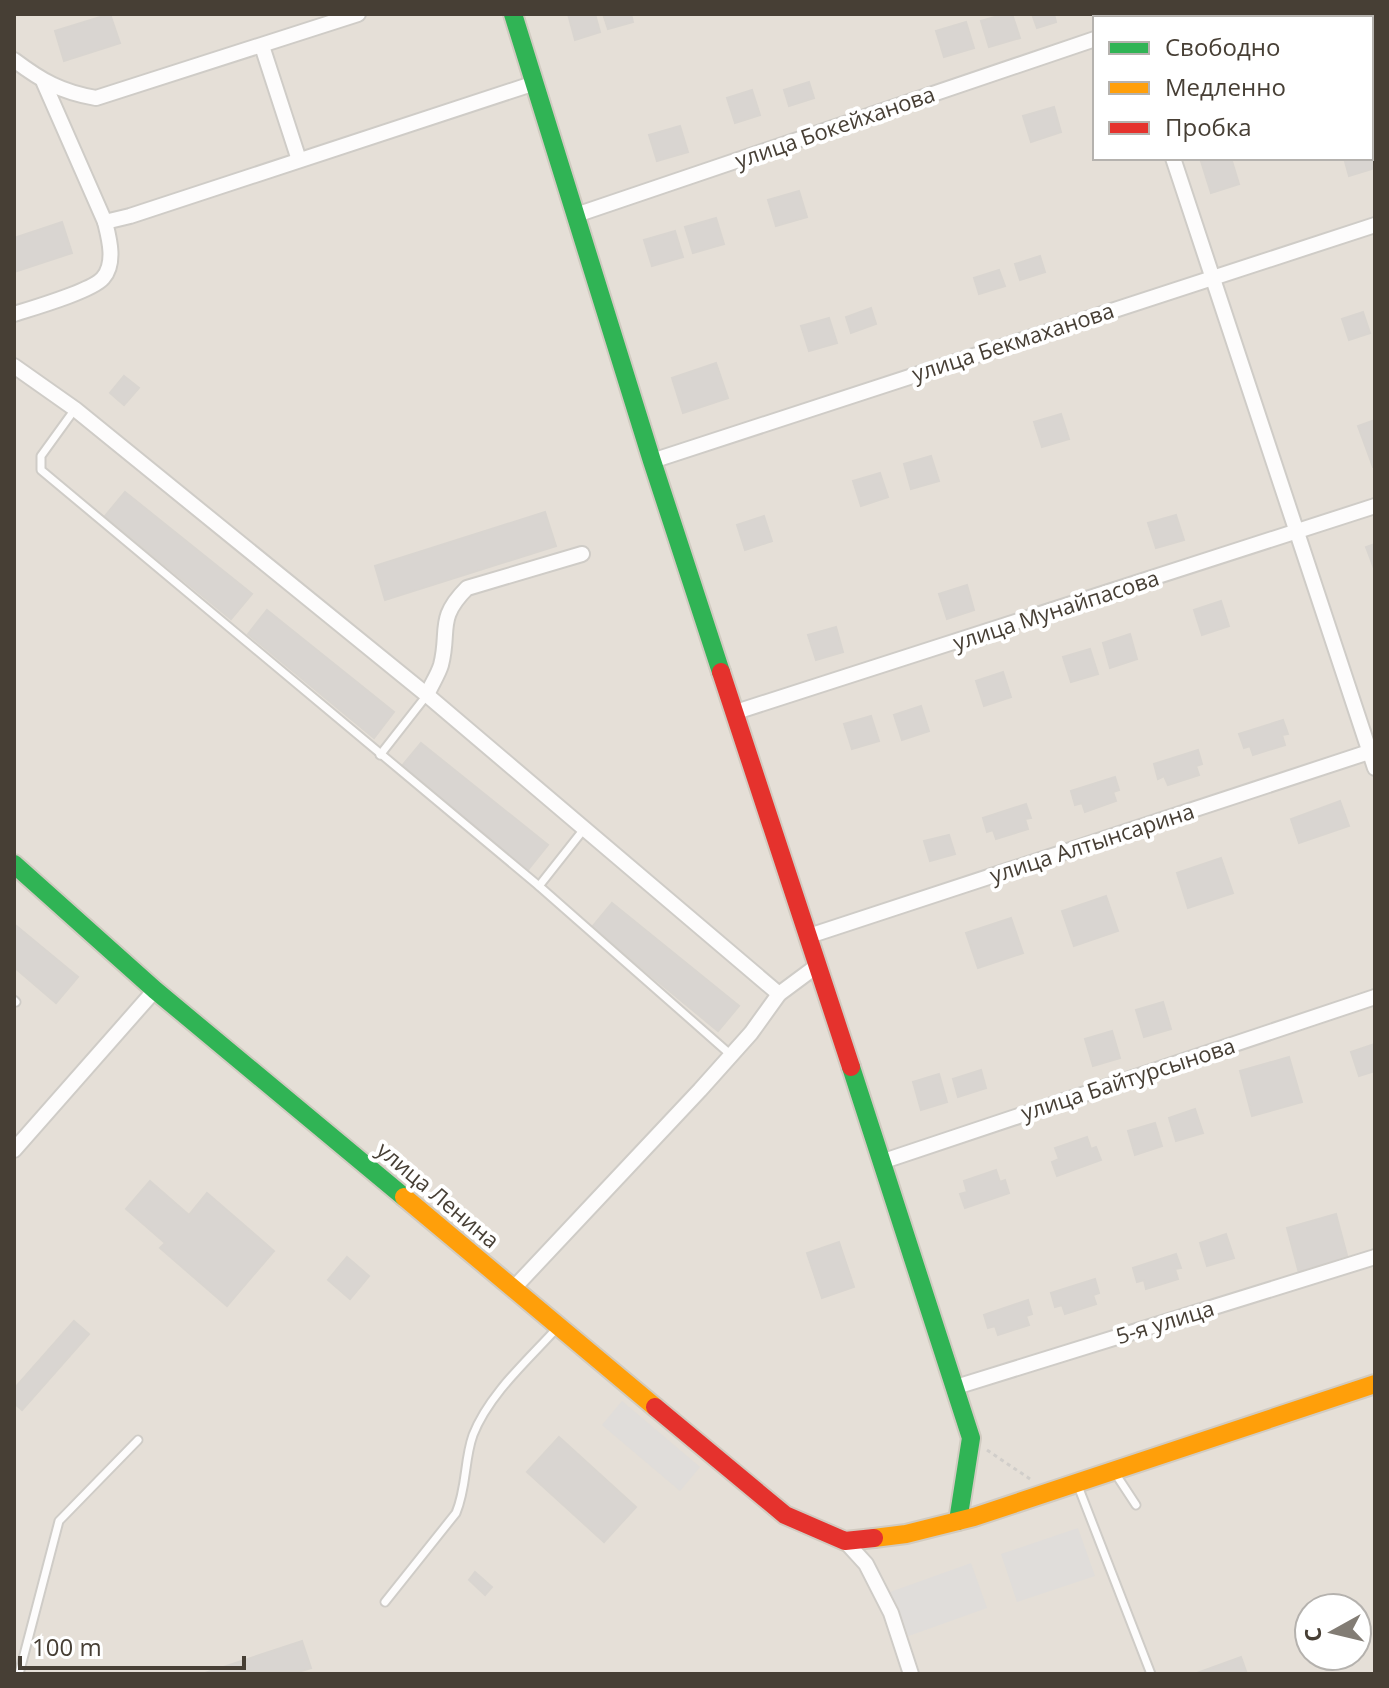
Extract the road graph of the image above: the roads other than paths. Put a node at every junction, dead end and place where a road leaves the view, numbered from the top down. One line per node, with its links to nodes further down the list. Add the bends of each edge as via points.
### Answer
1 (358, 14): 4 (street)
2 (513, 14): 7 (street)
3 (1093, 40): 10 (street, улица Бокейханова)
4 (262, 46): 6 (street, via 96,98); 8 (street)
5 (14, 60): 6 (street)
6 (44, 83): 11 (street)
7 (535, 83): 8 (street); 10 (street)
8 (299, 160): 11 (street)
9 (1174, 160): 13 (street)
10 (576, 215): 17 (street)
11 (105, 222): 14 (street, via 111,247 103,279)
12 (1375, 225): 13 (street, улица Бекмаханова)
13 (1212, 277): 17 (street, улица Бекмаханова); 19 (street)
14 (14, 314)
15 (14, 366): 16 (street)
16 (75, 409): 21 (street); 24 (lane, via 41,456 41,470)
17 (652, 461): 22 (street)
18 (1375, 506): 19 (street, улица Мунайпасова)
19 (1297, 532): 22 (street, улица Мунайпасова); 23 (street)
20 (582, 554): 21 (street, via 467,588 447,614 441,665)
21 (427, 695): 24 (lane); 26 (street)
22 (736, 712): 29 (street)
23 (1372, 750): 25 (street); 29 (street, улица Алтынсарина)
24 (380, 755): 28 (lane)
25 (1375, 768)
26 (584, 829): 28 (lane); 32 (street)
27 (14, 864): 31 (street, улица Ленина)
28 (539, 886): 34 (lane)
29 (809, 936): 30 (street)
30 (818, 965): 32 (street); 36 (street)
31 (155, 990): 35 (street); 38 (street, улица Ленина)
32 (779, 994): 34 (street)
33 (1375, 997): 36 (street, улица Байтурсынова)
34 (731, 1055): 38 (street)
35 (14, 1150)
36 (881, 1162): 41 (street)
37 (1375, 1257): 41 (street, 5-я улица)
38 (513, 1289): 39 (street, улица Ленина)
39 (558, 1326): 47 (street, улица Ленина, via 785,1515); 48 (lane, via 492,1401 473,1436 456,1513)
40 (1375, 1384): 43 (street)
41 (956, 1387): 46 (street, via 971,1438)
42 (138, 1440): 49 (lane, via 59,1521)
43 (1114, 1471): 44 (street); 45 (lane)
44 (1077, 1484): 46 (street); 51 (lane)
45 (1136, 1505)
46 (958, 1521): 47 (street)
47 (845, 1541): 50 (street, via 873,1576)
48 (385, 1602)
49 (19, 1674)
50 (911, 1674)
51 (1151, 1674)

